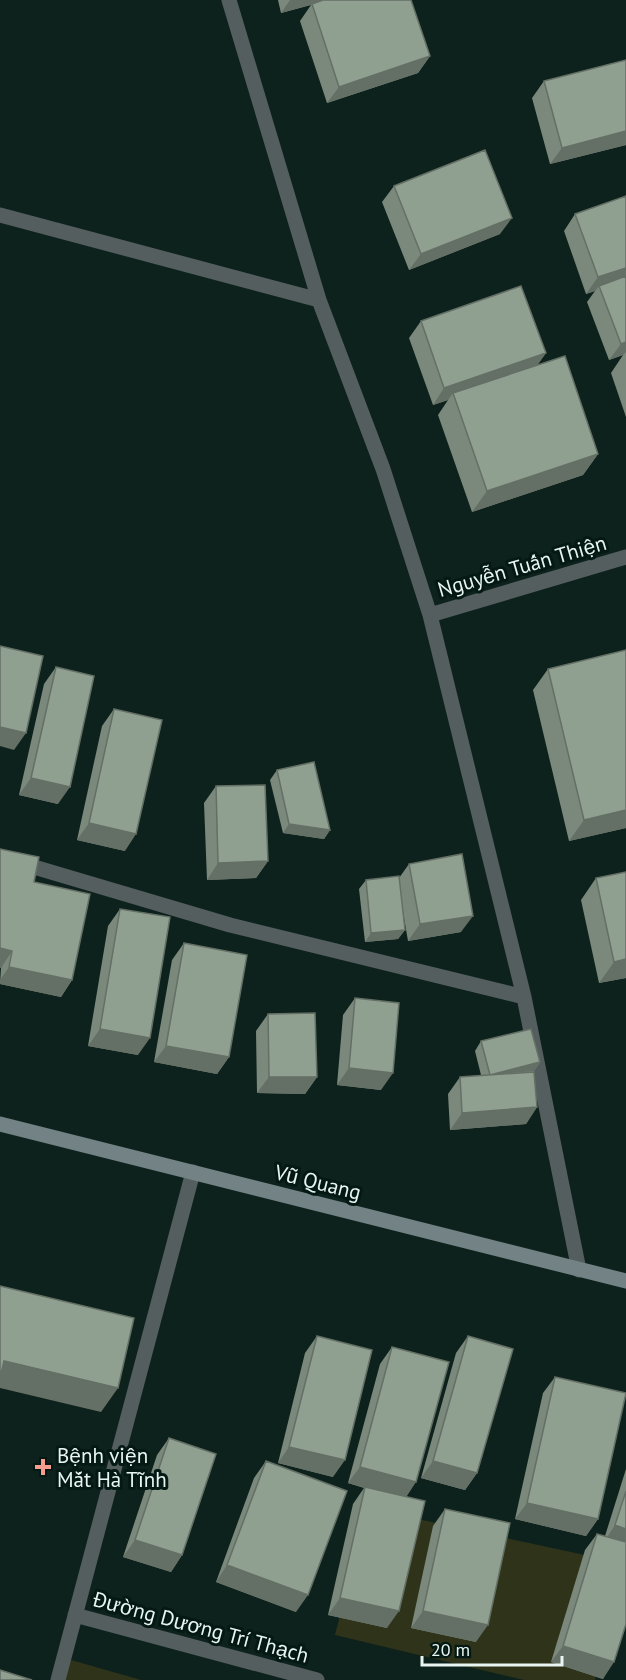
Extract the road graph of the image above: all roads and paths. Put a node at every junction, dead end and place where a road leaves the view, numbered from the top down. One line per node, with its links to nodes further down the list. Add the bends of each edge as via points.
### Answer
1 (229, 0): 3 (street)
2 (0, 215): 3 (street)
3 (319, 300): 5 (street, via 383,469)
4 (626, 557): 5 (street, Nguyễn Tuấn Thiện)
5 (430, 615): 7 (street)
6 (0, 857): 7 (street, via 230,925)
7 (524, 997): 10 (street)
8 (0, 1124): 9 (main road, Vũ Quang)
9 (193, 1172): 10 (main road, Vũ Quang); 12 (street)
10 (579, 1270): 11 (main road, Vũ Quang)
11 (626, 1281)
12 (75, 1615): 13 (street); 14 (street, Đường Dương Trí Thạch)
13 (58, 1680)
14 (317, 1680)

